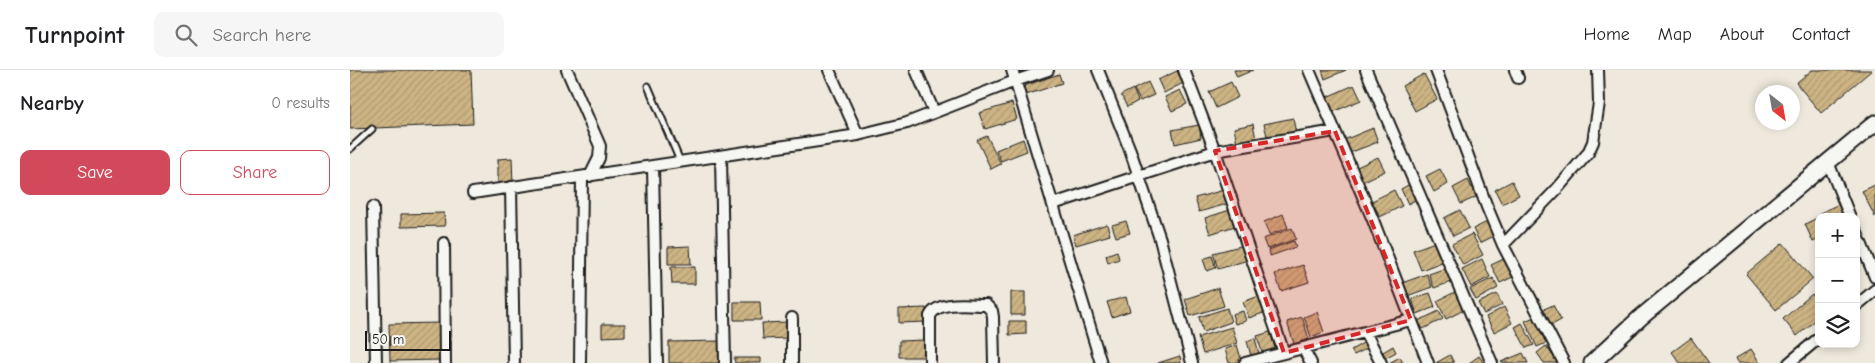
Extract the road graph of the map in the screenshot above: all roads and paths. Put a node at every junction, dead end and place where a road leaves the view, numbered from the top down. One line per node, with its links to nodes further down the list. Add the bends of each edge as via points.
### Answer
1 (567, 70): 25 (street, via 600,146 599,158)
2 (829, 70): 18 (street)
3 (916, 70): 14 (street)
4 (1012, 70): 12 (street)
5 (1048, 70): 12 (street)
6 (1098, 70): 26 (street)
7 (1184, 70): 20 (street)
8 (1308, 70): 17 (street)
9 (1366, 70): 60 (street)
10 (1436, 70): 34 (street)
11 (1598, 70): 34 (street, via 1599,103 1593,142 1588,153)
12 (1015, 80): 14 (street); 29 (street)
13 (648, 86): 23 (lane)
14 (934, 112): 18 (street, via 907,123)
15 (1875, 123): 22 (main road)
16 (372, 129): 19 (lane)
17 (1335, 131): 20 (street); 39 (street)
18 (858, 135): 21 (street)
19 (350, 149)
20 (1215, 151): 26 (street); 43 (street)
21 (721, 157): 23 (street); 50 (street)
22 (1828, 162): 31 (street); 62 (main road, via 1640,318)
23 (681, 163): 24 (street)
24 (654, 167): 25 (street); 49 (street)
25 (586, 176): 27 (street); 48 (street)
26 (1139, 176): 29 (street); 55 (street, via 1160,239)
27 (511, 187): 28 (street); 47 (street)
28 (473, 193)
29 (1053, 204): 54 (street)
30 (373, 207): 45 (street)
31 (1848, 213)
32 (1860, 241): 35 (street)
33 (444, 243): 46 (street)
34 (1503, 245): 61 (street)
35 (1875, 277)
36 (1875, 290): 37 (street)
37 (1860, 303)
38 (792, 318): 51 (street)
39 (1411, 320): 40 (street); 59 (street)
40 (1365, 332): 42 (street); 58 (street)
41 (1815, 342): 44 (street)
42 (1303, 348): 43 (street); 57 (street)
43 (1284, 353): 56 (street)
44 (1794, 362)
45 (376, 363)
46 (445, 363)
47 (514, 363)
48 (580, 363)
49 (657, 363)
50 (725, 363)
51 (792, 363)
52 (930, 363): 53 (street, via 930,316 934,310 943,306 986,305 992,311)
53 (994, 363)
54 (1101, 363)
55 (1192, 363)
56 (1245, 363)
57 (1310, 363)
58 (1382, 363)
59 (1428, 363)
60 (1492, 363)
61 (1564, 363)
62 (1592, 363)

